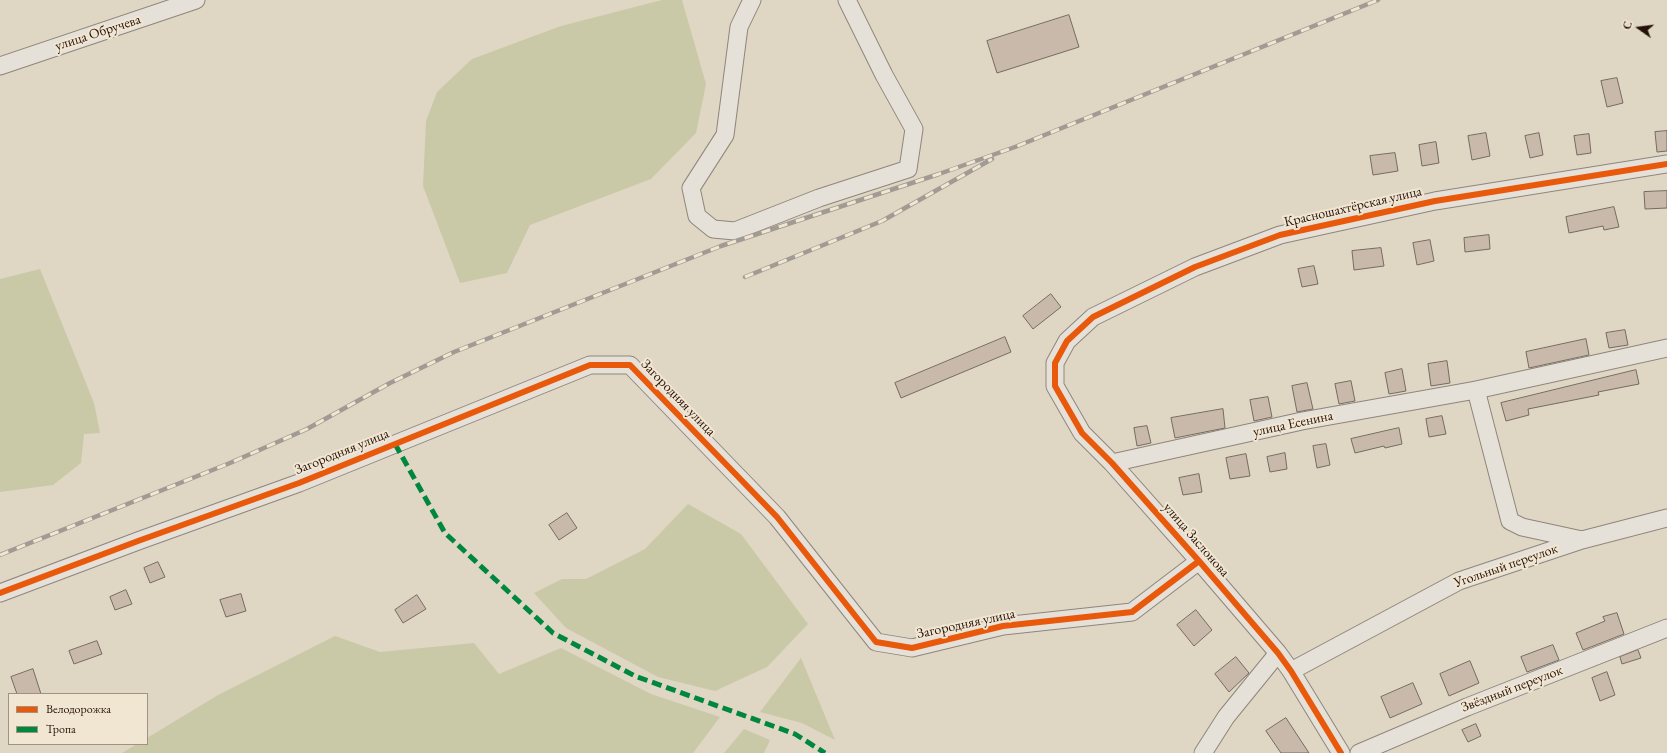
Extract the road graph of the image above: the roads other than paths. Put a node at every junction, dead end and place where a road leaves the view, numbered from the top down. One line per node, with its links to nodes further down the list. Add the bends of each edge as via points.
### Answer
1 (196, 0): 4 (street, улица Обручева)
2 (752, 0): 3 (street, via 739,27 725,135 692,188 697,216 713,229 735,231 819,198 908,169 914,129)
3 (847, 0)
4 (0, 66)
5 (1667, 164): 6 (street, Красношахтёрская улица, via 1436,201 1280,235 1195,267 1093,317)
6 (1067, 341): 9 (street, улица Заслонова, via 1055,363 1055,386 1082,433)
7 (1667, 348): 8 (street)
8 (1476, 390): 9 (street, улица Есенина, via 1302,421); 11 (street, via 1510,521 1522,527)
9 (1112, 463): 12 (street, улица Заслонова)
10 (1667, 518): 11 (street, Угольный переулок)
11 (1582, 540): 16 (street, Угольный переулок, via 1459,581)
12 (1199, 561): 13 (street, Загородняя улица, via 1132,612 1004,626 912,648 876,642 778,517 630,365 590,365 298,483); 15 (street, улица Заслонова)
13 (0, 593)
14 (1667, 628): 19 (street, Звёздный переулок, via 1467,707)
15 (1278, 653): 16 (street, улица Заслонова); 17 (street, via 1226,717)
16 (1291, 671): 18 (street, улица Заслонова)
17 (1203, 753)
18 (1341, 753)
19 (1359, 753)

